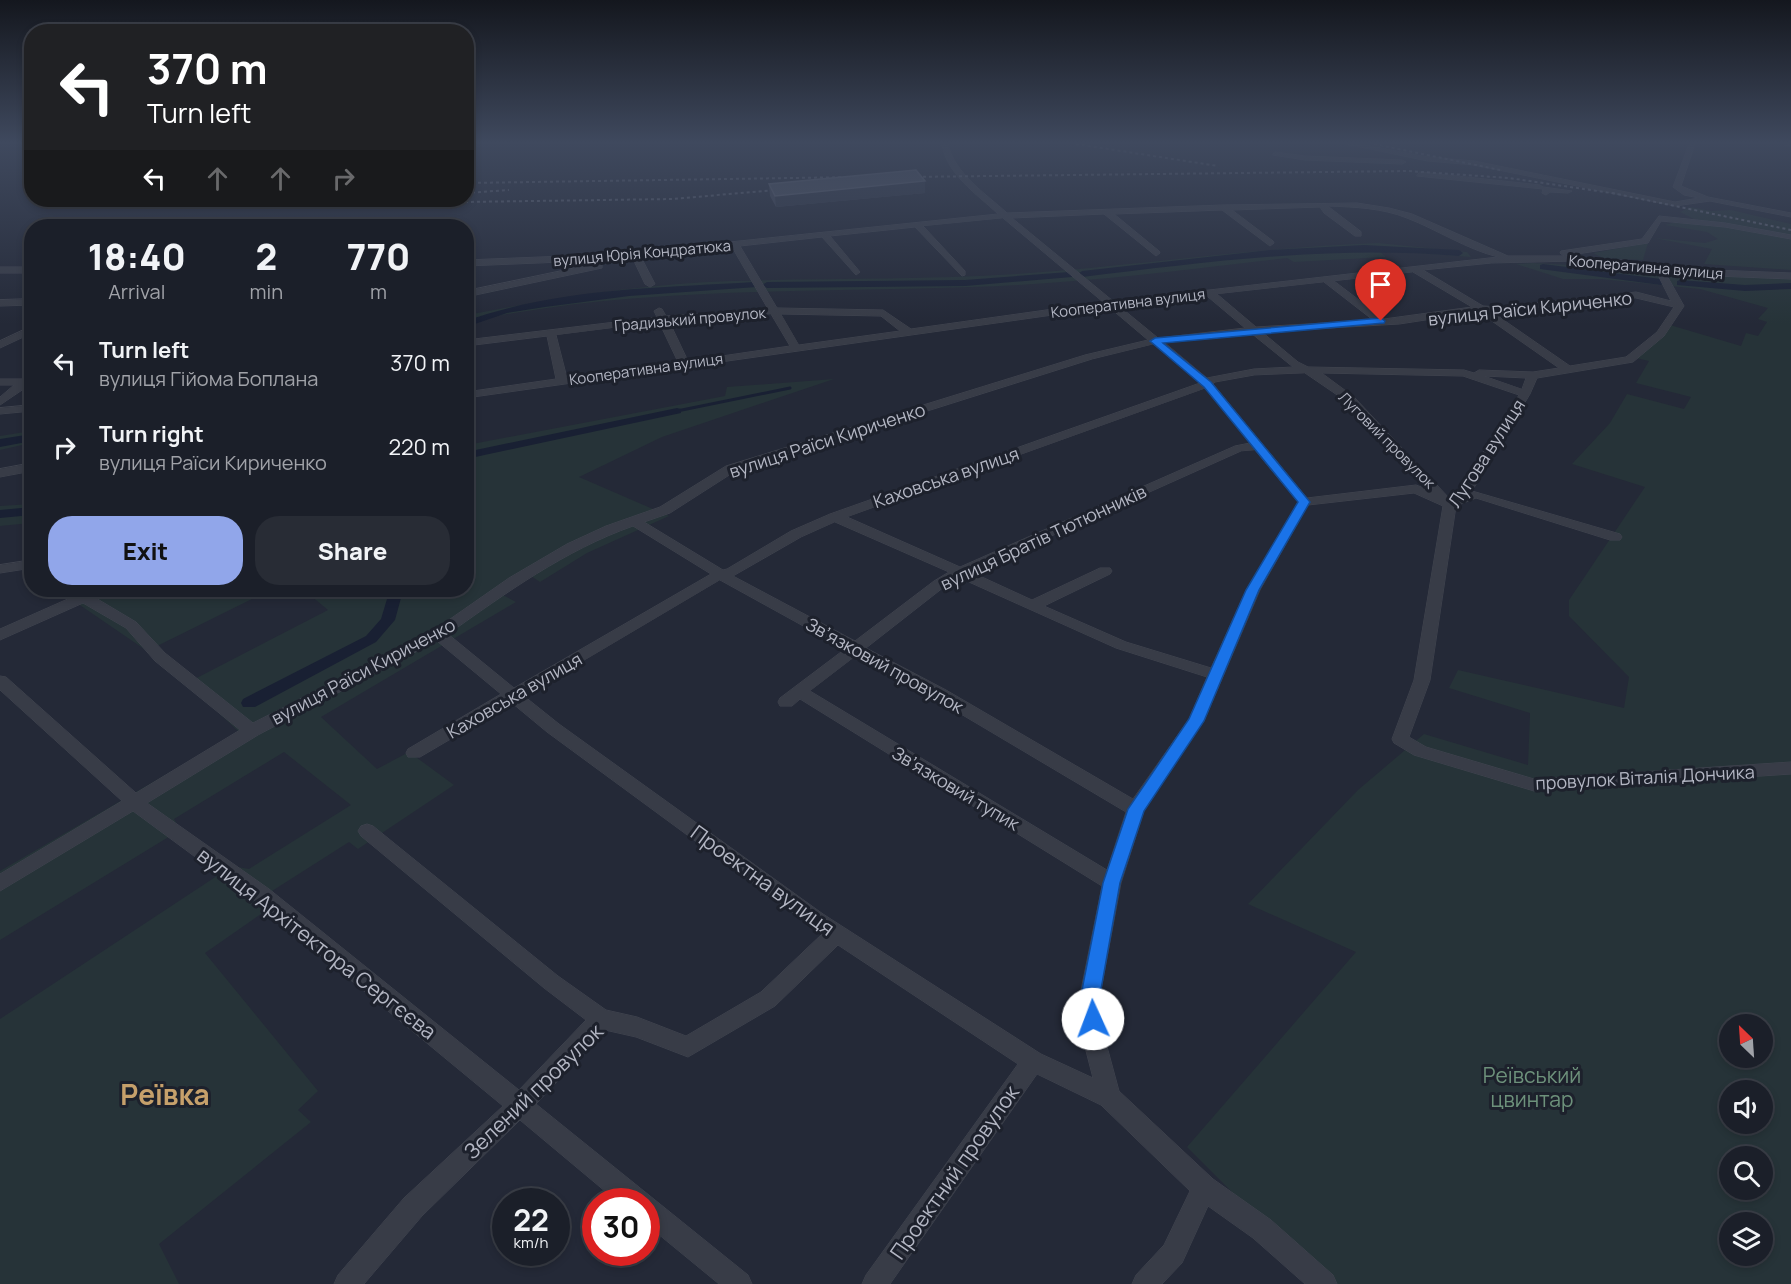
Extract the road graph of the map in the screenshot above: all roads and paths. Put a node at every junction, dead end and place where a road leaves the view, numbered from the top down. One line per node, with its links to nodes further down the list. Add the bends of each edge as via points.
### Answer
1 (992, 204): 7 (street)
2 (1326, 204): 5 (street, вулиця Юрія Кондратюка); 12 (street, via 1327,211); 18 (street, вулиця Юрія Кондратюка, via 1369,206 1400,213)
3 (1632, 204): 9 (street, via 1672,210)
4 (1735, 204): 8 (street)
5 (1223, 207): 6 (street, вулиця Юрія Кондратюка); 14 (street)
6 (1104, 211): 7 (street, вулиця Юрія Кондратюка); 16 (street)
7 (1004, 215): 10 (street, вулиця Юрія Кондратюка); 34 (street)
8 (1791, 215)
9 (1675, 219): 13 (street); 19 (street, via 1659,218 1645,241)
10 (916, 224): 11 (street, вулиця Юрія Кондратюка); 26 (street)
11 (824, 234): 15 (street, вулиця Юрія Кондратюка); 25 (street)
12 (1358, 234)
13 (1791, 237)
14 (1270, 243)
15 (735, 244): 17 (street, вулиця Юрія Кондратюка); 37 (street)
16 (1156, 252)
17 (636, 255): 20 (street, вулиця Юрія Кондратюка); 29 (street); 30 (street, via 589,269)
18 (1490, 256): 19 (street, Кооперативна вулиця); 21 (street, Кооперативна вулиця)
19 (1540, 259): 24 (street, Кооперативна вулиця, via 1640,263)
20 (474, 263)
21 (1413, 268): 28 (street, Кооперативна вулиця); 36 (street)
22 (0, 270): 23 (street)
23 (24, 270)
24 (1660, 271): 27 (street, Кооперативна вулиця); 35 (street)
25 (856, 272)
26 (962, 273)
27 (1791, 276)
28 (1325, 278): 31 (street, Кооперативна вулиця); 39 (street)
29 (651, 284)
30 (474, 292)
31 (1208, 292): 34 (street, Кооперативна вулиця); 40 (street, Луговий провулок)
32 (24, 302): 33 (street)
33 (0, 303)
34 (1110, 304): 42 (street, Кооперативна вулиця); 46 (street)
35 (1678, 305): 36 (street, вулиця Раїси Кириченко, via 1636,295); 50 (street, via 1661,334 1629,360)
36 (1481, 309): 39 (street, вулиця Раїси Кириченко); 50 (street)
37 (774, 311): 38 (street, Градизький провулок); 42 (street, Градизький провулок, via 883,313); 48 (street)
38 (661, 315): 43 (street, Градизький провулок); 49 (street)
39 (1381, 321): 40 (street, вулиця Раїси Кириченко)
40 (1253, 330): 46 (street, вулиця Раїси Кириченко); 51 (street, Луговий провулок)
41 (24, 332): 45 (street)
42 (908, 332): 48 (street, Кооперативна вулиця)
43 (551, 334): 47 (street, Градизький провулок); 55 (street)
44 (24, 340): 45 (street)
45 (3, 341)
46 (1155, 341): 58 (street); 70 (street, вулиця Раїси Кириченко, via 1089,357 730,469 665,510)
47 (474, 342)
48 (796, 348): 49 (street, Кооперативна вулиця)
49 (684, 364): 55 (street, Кооперативна вулиця)
50 (1567, 369): 53 (street)
51 (1306, 370): 52 (street, Каховська вулиця); 58 (street, Каховська вулиця, via 1254,372 1211,379); 68 (street, Луговий провулок, via 1350,399)
52 (1464, 373): 53 (street); 60 (street, Каховська вулиця)
53 (1533, 375): 60 (street, Лугова вулиця)
54 (24, 380): 56 (street)
55 (562, 381): 59 (street, Кооперативна вулиця)
56 (0, 382)
57 (24, 384): 61 (street)
58 (1208, 384): 64 (street); 69 (street, Каховська вулиця)
59 (474, 394)
60 (1525, 394): 68 (street, Лугова вулиця, via 1461,499)
61 (0, 402)
62 (24, 409): 63 (street)
63 (0, 411)
64 (1257, 446): 67 (street); 75 (street, вулиця Братів Тютюнників, via 1239,448)
65 (24, 468): 66 (street)
66 (0, 473)
67 (1304, 502): 68 (street, via 1416,489); 81 (street, via 1253,590)
68 (1450, 504): 71 (street, via 1475,494); 86 (street, Лугова вулиця, via 1422,680)
69 (835, 516): 75 (street); 76 (street, Каховська вулиця)
70 (634, 521): 76 (street, Звʼязковий провулок); 78 (street, вулиця Раїси Кириченко, via 572,547 514,581)
71 (1615, 537)
72 (24, 565): 73 (street)
73 (0, 569)
74 (1105, 570): 77 (street)
75 (962, 571): 77 (street); 80 (street, вулиця Братів Тютюнників)
76 (723, 576): 80 (street, Звʼязковий провулок); 83 (street, Каховська вулиця, via 713,578)
77 (1034, 605): 81 (street, via 1123,645)
78 (438, 634): 83 (street, Проектна вулиця); 85 (street, вулиця Раїси Кириченко)
79 (0, 635): 85 (street, via 84,597 131,625 160,657)
80 (855, 648): 84 (street, вулиця Братів Тютюнників); 90 (street, Звʼязковий провулок)
81 (1217, 675): 90 (street, via 1196,721)
82 (0, 681): 89 (street, вулиця Архітектора Сергєєва)
83 (514, 694): 87 (street, Каховська вулиця); 94 (street, Проектна вулиця, via 553,728)
84 (793, 697): 93 (street, Звʼязковий тупик)
85 (252, 731): 89 (street, вулиця Раїси Кириченко)
86 (1400, 739): 88 (street, провулок Віталія Дончика, via 1420,751 1534,785)
87 (414, 753)
88 (1791, 768)
89 (134, 801): 92 (street, вулиця Раїси Кириченко); 98 (street, вулиця Архітектора Сергєєва, via 262,895)
90 (1136, 809): 93 (street)
91 (367, 831): 95 (street)
92 (0, 883)
93 (1112, 883): 97 (street, via 1090,995 1095,1043)
94 (836, 934): 95 (street, Зелений провулок, via 768,999 687,1047 637,1027); 96 (street, Проектна вулиця)
95 (601, 1019): 98 (street, Зелений провулок)
96 (1033, 1061): 97 (street, Проектна вулиця); 104 (street, Проектний провулок)
97 (1109, 1097): 100 (street)
98 (520, 1105): 99 (street, вулиця Архітектора Сергєєва); 102 (street, Зелений провулок, via 414,1207)
99 (621, 1188)
100 (1204, 1188): 105 (street, via 1173,1254); 106 (street, via 1262,1229)
101 (660, 1219): 103 (street)
102 (347, 1284)
103 (740, 1284)
104 (875, 1284)
105 (1145, 1284)
106 (1324, 1284)

